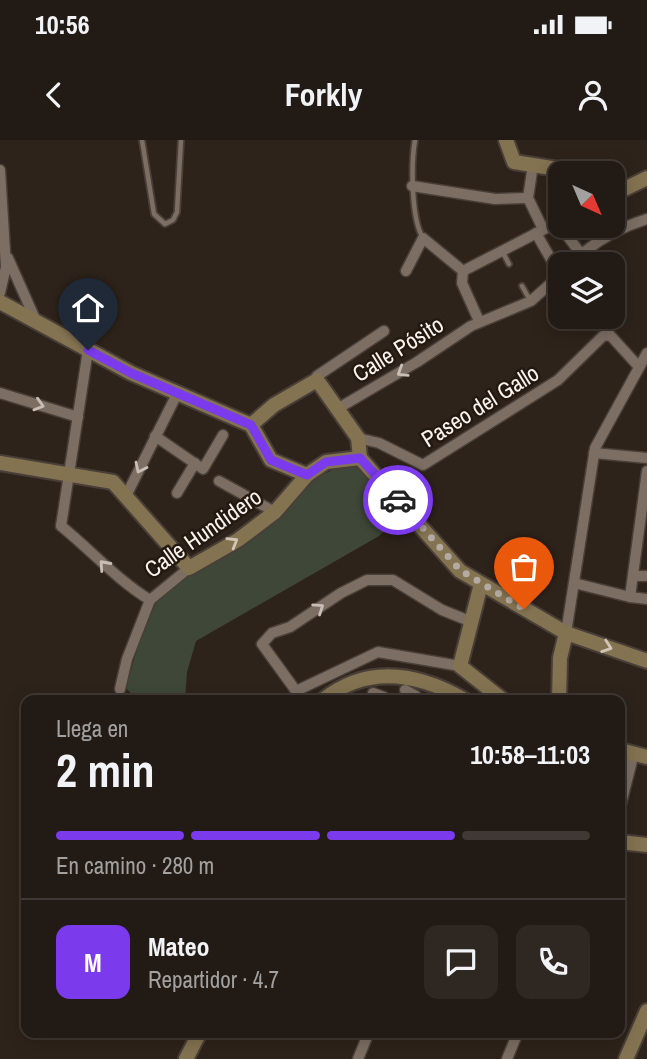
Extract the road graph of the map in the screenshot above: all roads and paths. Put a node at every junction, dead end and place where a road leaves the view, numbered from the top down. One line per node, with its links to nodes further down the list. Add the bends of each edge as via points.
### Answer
1 (142, 140): 2 (lane, via 154,214 165,223 177,212)
2 (181, 140)
3 (415, 140): 9 (lane)
4 (506, 140): 5 (street, via 514,162)
5 (533, 165): 6 (street); 11 (street)
6 (548, 167)
7 (0, 170): 17 (street)
8 (647, 178): 10 (street)
9 (412, 186): 11 (street, via 495,199); 15 (lane, via 418,230)
10 (625, 189)
11 (528, 198): 14 (street)
12 (647, 219): 19 (street)
13 (548, 228): 14 (street)
14 (540, 231): 16 (street); 18 (street)
15 (424, 238): 21 (street); 22 (street)
16 (501, 250): 20 (lane); 22 (street)
17 (5, 251): 25 (street); 28 (street)
18 (550, 252)
19 (584, 252)
20 (509, 264)
21 (406, 271)
22 (463, 271): 29 (street, via 462,283)
23 (522, 286): 26 (lane)
24 (548, 286): 26 (street)
25 (0, 293)
26 (531, 301): 29 (street, Calle Pósito)
27 (0, 302): 28 (street)
28 (36, 321): 31 (street)
29 (480, 321): 37 (street, Calle Pósito, one-way to 37)
30 (384, 331): 34 (street)
31 (88, 350): 36 (street); 38 (street)
32 (647, 353): 33 (street)
33 (639, 367): 42 (street, Paseo del Gallo, via 610,335 603,336 558,380 423,465); 43 (street)
34 (317, 380): 37 (street); 39 (street, via 274,405)
35 (0, 393): 38 (street, one-way to 38)
36 (177, 394): 39 (street); 41 (street)
37 (337, 409): 42 (street)
38 (78, 417): 50 (street)
39 (251, 425): 49 (street, via 271,460)
40 (223, 435): 47 (street, via 204,469)
41 (155, 436): 47 (street); 53 (street, one-way to 53)
42 (358, 438): 44 (street)
43 (594, 453): 45 (street); 58 (street)
44 (360, 458): 49 (street, Calle Hundidero, via 326,462); 59 (street, via 460,570)
45 (647, 458)
46 (0, 463): 50 (street)
47 (195, 463): 52 (street)
48 (647, 471): 56 (street)
49 (307, 475): 54 (street, Calle Hundidero)
50 (69, 476): 53 (street, via 113,482); 62 (street, one-way to 50, via 120,581 61,526)
51 (219, 481): 54 (street)
52 (177, 494)
53 (125, 498): 55 (street)
54 (275, 512): 55 (street, Calle Hundidero, one-way to 54)
55 (189, 568): 62 (street, Calle Hundidero)
56 (634, 573): 57 (street); 60 (street)
57 (647, 576)
58 (574, 583): 60 (street); 64 (street)
59 (481, 584): 63 (street); 64 (street)
60 (630, 597): 61 (street)
61 (647, 599)
62 (150, 600): 67 (street, Calle Hundidero)
63 (472, 622): 66 (street); 66 (street, one-way to 63, via 378,652 296,691 262,644 272,633 290,627 367,580 393,580 442,611)
64 (566, 633): 65 (street, one-way to 65); 75 (street)
65 (647, 661)
66 (460, 666): 74 (street)
67 (120, 689)
68 (405, 690): 72 (street)
69 (373, 693): 71 (street)
70 (330, 695): 73 (street, via 345,685 390,675 430,683)
71 (378, 695)
72 (414, 695)
73 (455, 695)
74 (497, 695)
75 (559, 695)
76 (633, 753): 77 (street)
77 (625, 787)
78 (625, 836): 79 (street)
79 (647, 838)
80 (625, 843): 81 (street)
81 (647, 845)
82 (647, 1011): 89 (street)
83 (197, 1038): 86 (street)
84 (367, 1038): 87 (street)
85 (515, 1038): 88 (street)
86 (186, 1059)
87 (358, 1059)
88 (507, 1059)
89 (626, 1059)

